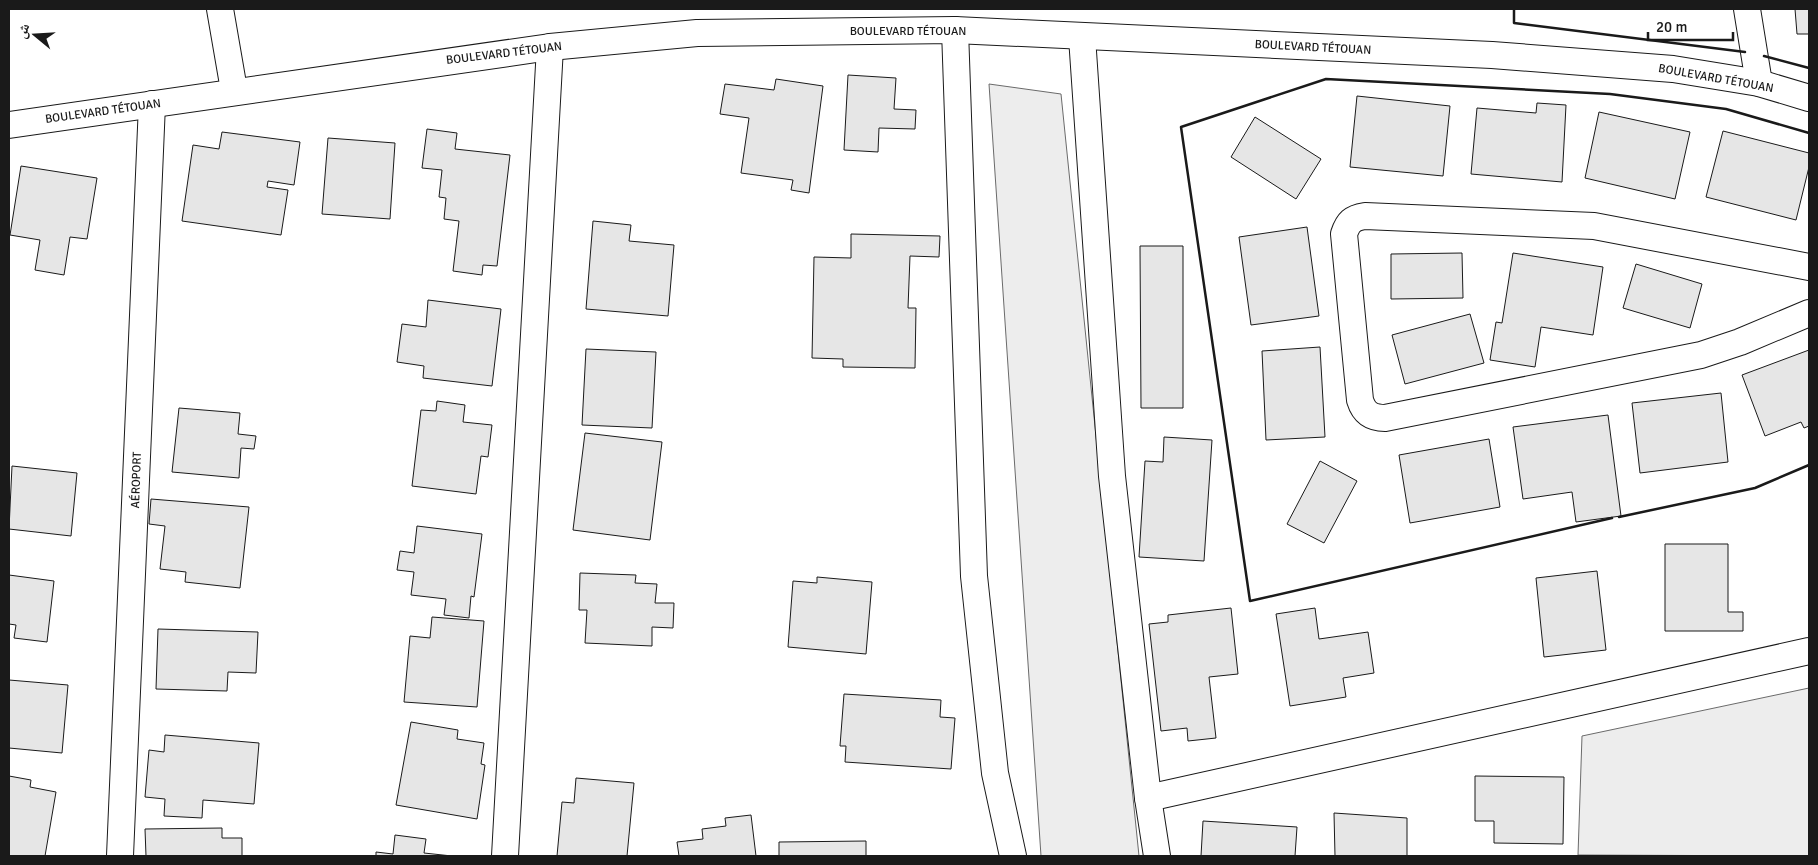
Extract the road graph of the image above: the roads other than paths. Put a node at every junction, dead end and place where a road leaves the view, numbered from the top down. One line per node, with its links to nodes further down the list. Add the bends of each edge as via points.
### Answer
1 (220, 9): 7 (street)
2 (1747, 9): 6 (street)
3 (955, 30): 4 (street, BOULEVARD TÉTOUAN); 5 (street, BOULEVARD TÉTOUAN, via 697,34); 17 (street, via 974,576 995,773)
4 (1082, 37): 6 (street, BOULEVARD TÉTOUAN, via 1588,61 1673,69); 14 (street, via 1112,476)
5 (550, 47): 7 (street, BOULEVARD TÉTOUAN); 16 (street)
6 (1759, 83): 8 (street, BOULEVARD TÉTOUAN)
7 (234, 90): 9 (street, BOULEVARD TÉTOUAN)
8 (1809, 98)
9 (152, 104): 10 (street, BOULEVARD TÉTOUAN); 15 (street, AÉROPORT)
10 (9, 125)
11 (1809, 267): 12 (street, via 1594,226 1365,216 1350,221 1344,234 1360,400 1365,411 1376,418 1701,355)
12 (1809, 313)
13 (1809, 651): 14 (street)
14 (1148, 798): 18 (street)
15 (120, 856)
16 (505, 856)
17 (1013, 856)
18 (1157, 856)

